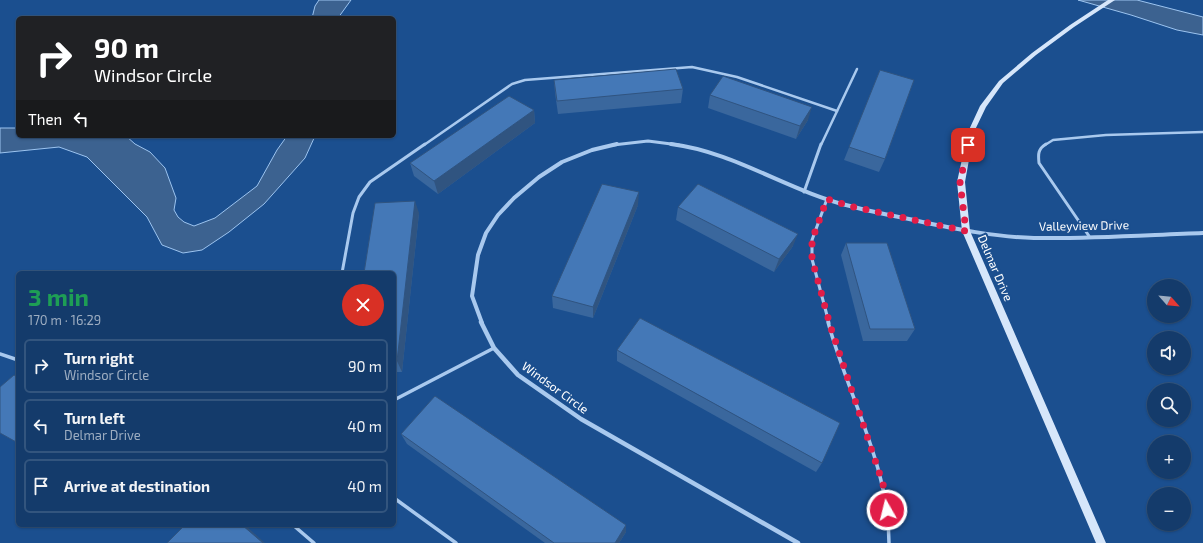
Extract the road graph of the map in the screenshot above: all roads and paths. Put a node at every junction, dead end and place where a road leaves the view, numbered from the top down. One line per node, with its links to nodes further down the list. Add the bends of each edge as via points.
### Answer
1 (1112, 0): 7 (street, Delmar Drive, via 1034,54 1001,82 982,106 971,132 960,182)
2 (857, 69): 3 (lane)
3 (837, 111): 5 (lane, via 820,146); 10 (lane, via 738,77 692,67 525,80 512,84 370,182 359,197 353,213)
4 (1203, 132): 9 (lane, via 1053,140 1041,147 1038,154 1039,163)
5 (804, 192): 6 (street, Windsor Circle); 11 (street, Windsor Circle, via 731,158 688,146 648,141 620,143 592,150 562,162 514,198 486,233 478,255 472,296 485,332)
6 (827, 199): 7 (street, Windsor Circle); 20 (lane, via 812,240 812,259 830,325 883,484 889,523)
7 (966, 231): 9 (street, Valleyview Drive, via 1032,238); 21 (street, Delmar Drive)
8 (1203, 233): 9 (street, Valleyview Drive)
9 (1088, 236)
10 (342, 271)
11 (494, 348): 14 (lane); 19 (street, Windsor Circle, via 518,375 581,419)
12 (0, 354): 13 (lane)
13 (16, 359)
14 (396, 399)
15 (396, 499): 18 (lane)
16 (295, 527): 17 (lane)
17 (314, 543)
18 (456, 543)
19 (798, 543)
20 (889, 543)
21 (1101, 543)

